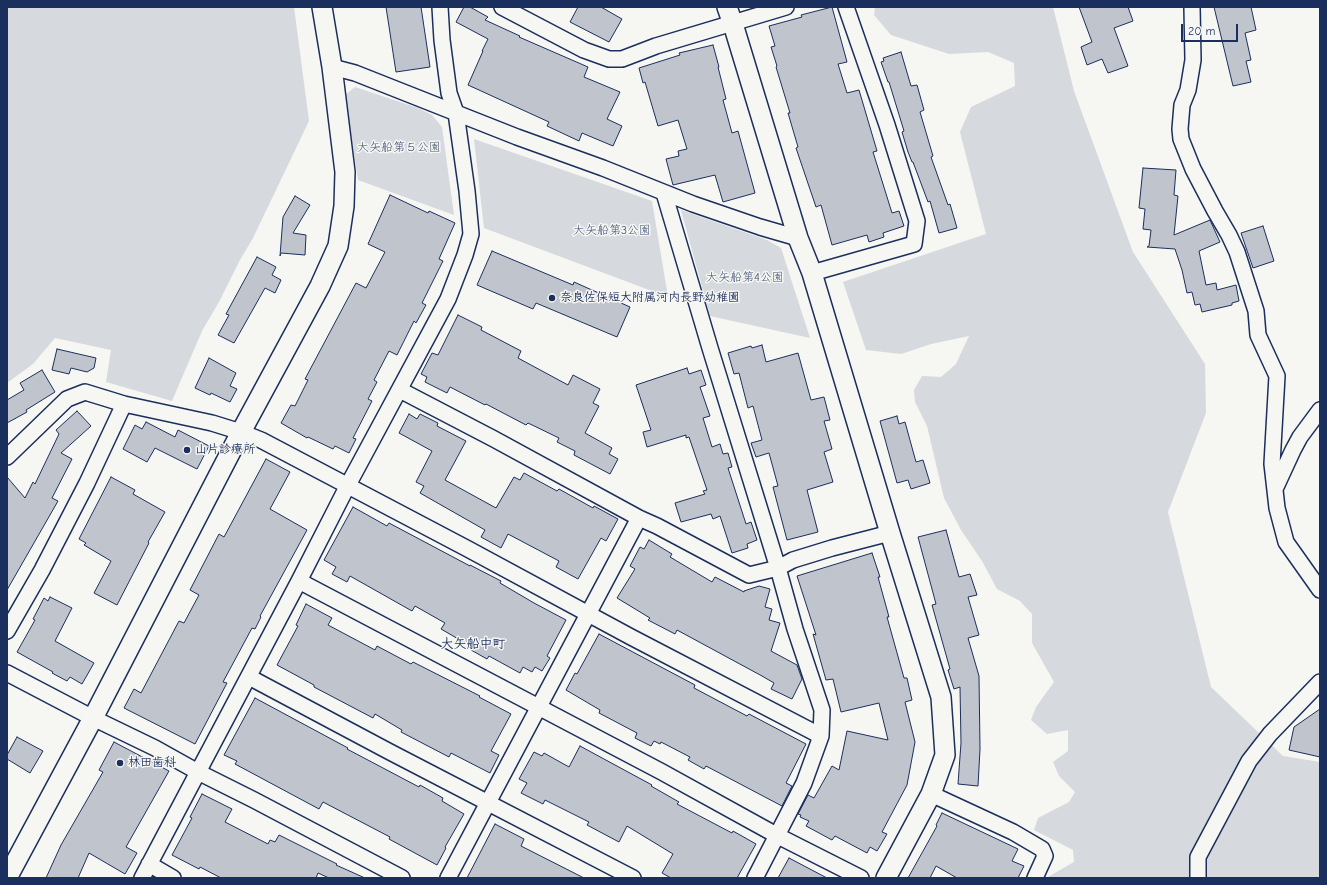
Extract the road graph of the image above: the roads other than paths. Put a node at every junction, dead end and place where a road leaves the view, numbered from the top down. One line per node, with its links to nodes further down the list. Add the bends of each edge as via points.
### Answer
1 (322, 7): 8 (street)
2 (440, 7): 9 (street, via 449,93)
3 (502, 7): 7 (street, via 584,50 609,59 622,59)
4 (786, 7): 7 (street)
5 (846, 7): 12 (street, via 917,221 914,244)
6 (1192, 7): 19 (street, via 1193,60 1188,90 1182,105 1181,139 1193,169 1237,252 1256,311 1258,335 1277,376 1272,464)
7 (730, 15): 11 (street)
8 (332, 66): 9 (street); 16 (street, via 345,172 344,206 338,246 320,286)
9 (456, 113): 10 (street); 13 (street, via 471,234 448,299)
10 (664, 193): 11 (street); 22 (street)
11 (798, 238): 12 (street)
12 (812, 274): 21 (street)
13 (400, 390): 18 (street); 20 (street)
14 (124, 404): 16 (street, via 212,423); 17 (street, via 85,392 67,399); 26 (street, via 87,483)
15 (1320, 410): 19 (street, via 1300,437)
16 (241, 432): 18 (street); 31 (street)
17 (7, 457)
18 (348, 485): 23 (street); 25 (street)
19 (1275, 490): 24 (street, via 1286,542)
20 (639, 518): 22 (street, via 749,575); 25 (street)
21 (890, 533): 22 (street, via 793,560); 34 (street, via 941,697 945,755)
22 (778, 568): 32 (street, via 822,710)
23 (299, 581): 28 (street); 30 (street)
24 (1320, 590)
25 (589, 613): 30 (street); 32 (street)
26 (7, 631)
27 (7, 673): 31 (street)
28 (248, 677): 33 (street); 35 (street)
29 (1320, 682): 48 (street, via 1270,734 1249,761 1198,857)
30 (539, 708): 35 (street); 36 (street)
31 (93, 718): 33 (street); 38 (street)
32 (821, 736): 36 (street, via 804,783)
33 (198, 772): 37 (street); 41 (street)
34 (931, 794): 46 (street); 47 (street, via 1042,849 1046,856)
35 (489, 803): 42 (street); 43 (street)
36 (778, 836): 44 (street); 45 (street)
37 (149, 864): 39 (street); 40 (street)
38 (7, 878)
39 (142, 878)
40 (172, 878)
41 (402, 878)
42 (448, 878)
43 (633, 878)
44 (755, 878)
45 (861, 878)
46 (886, 878)
47 (1035, 878)
48 (1198, 878)

